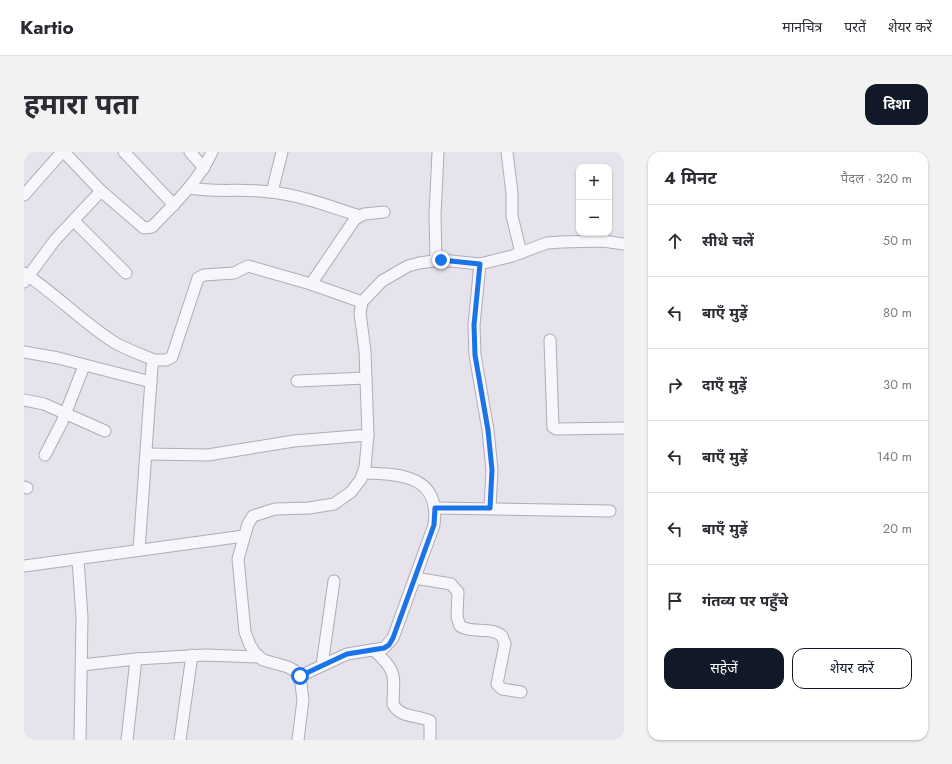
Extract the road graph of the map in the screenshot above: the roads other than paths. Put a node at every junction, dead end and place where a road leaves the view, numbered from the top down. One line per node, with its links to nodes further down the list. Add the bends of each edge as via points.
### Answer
1 (63, 152): 10 (street); 12 (street)
2 (124, 152): 13 (street)
3 (190, 152): 8 (street)
4 (212, 152): 8 (street)
5 (282, 152): 11 (street)
6 (438, 152): 19 (street)
7 (507, 152): 18 (street, via 512,216)
8 (204, 168): 9 (street)
9 (190, 188): 11 (street, via 218,192); 13 (street)
10 (101, 191): 13 (street, via 144,228 152,227); 16 (street)
11 (272, 192): 15 (street)
12 (24, 195)
13 (174, 205)
14 (384, 212): 15 (street)
15 (360, 216): 23 (street, via 352,222)
16 (74, 221): 21 (street); 22 (street)
17 (624, 244): 18 (street, via 603,241 546,243)
18 (520, 253): 20 (street)
19 (436, 260): 20 (street); 24 (street, via 419,263 397,272 382,281)
20 (480, 264): 41 (street, via 474,325 475,355 492,470)
21 (126, 273)
22 (25, 277): 27 (street, via 105,336)
23 (311, 284): 24 (street); 27 (street, via 248,266 229,274 201,276 197,281 172,357)
24 (362, 302): 29 (street, via 360,314)
25 (550, 340): 34 (street, via 553,427)
26 (24, 352): 28 (street)
27 (154, 360): 31 (street)
28 (84, 366): 31 (street); 33 (street)
29 (366, 378): 30 (street); 36 (street)
30 (297, 381)
31 (151, 382): 37 (street)
32 (24, 400): 33 (street)
33 (66, 412): 35 (street); 38 (street)
34 (624, 428)
35 (106, 431)
36 (368, 435): 37 (street, via 294,441 208,455); 39 (street)
37 (147, 454): 44 (street)
38 (45, 455)
39 (363, 473): 40 (street, via 393,474 415,480 430,496); 43 (street, via 351,492 334,504 275,509 256,514 250,519)
40 (435, 508): 41 (street); 47 (street, via 434,525)
41 (490, 508): 42 (street)
42 (610, 512)
43 (244, 536): 44 (street); 51 (street, via 238,559 245,632)
44 (139, 550): 45 (street)
45 (78, 560): 46 (street); 54 (street)
46 (24, 566)
47 (415, 578): 49 (street, via 393,638 386,647); 56 (street, via 451,584 458,592 457,617 460,626 494,631 502,636 505,644 497,684 502,689)
48 (334, 581): 53 (street)
49 (374, 650): 53 (street, via 347,654); 61 (street, via 393,672 393,704 400,713 430,721)
50 (192, 655): 51 (street); 52 (street); 59 (street)
51 (258, 657): 55 (street, via 292,669)
52 (136, 659): 54 (street); 58 (street)
53 (322, 665): 55 (street)
54 (82, 666): 57 (street)
55 (300, 676): 60 (street, via 303,700)
56 (521, 692)
57 (80, 740)
58 (128, 740)
59 (180, 740)
60 (298, 740)
61 (430, 740)

